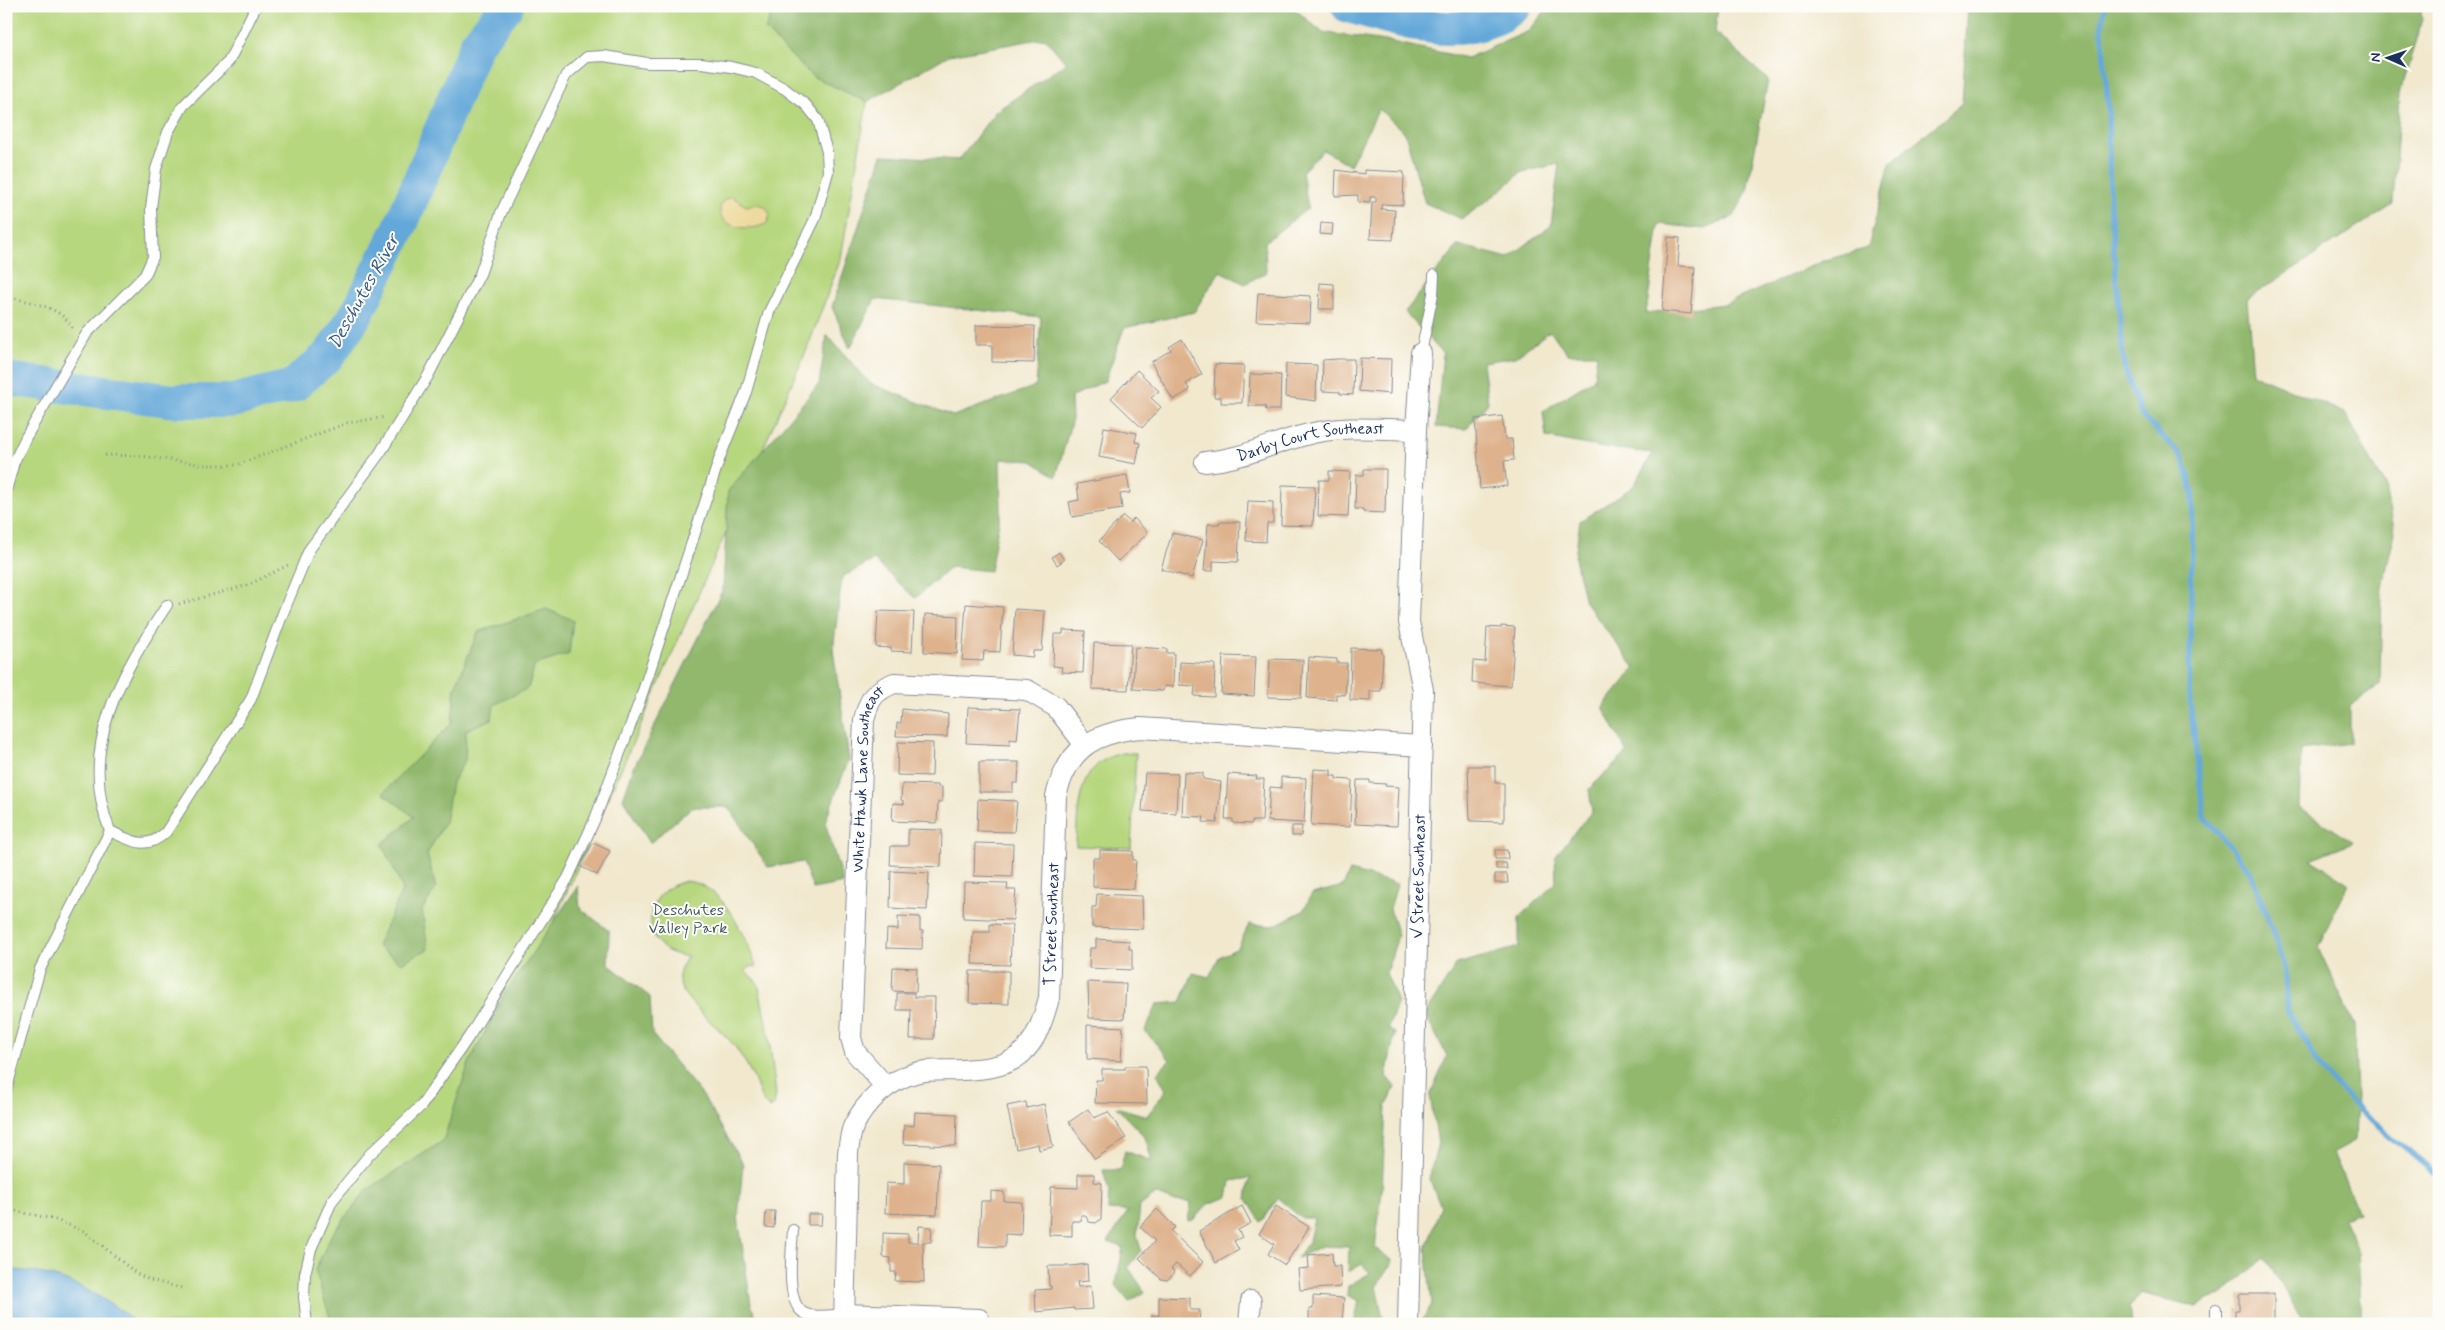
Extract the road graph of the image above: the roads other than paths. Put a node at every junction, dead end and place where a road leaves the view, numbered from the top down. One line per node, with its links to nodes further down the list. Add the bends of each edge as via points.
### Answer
1 (256, 6): 6 (lane, via 228,61 183,106 168,132 153,186 153,257 150,267 100,318 77,348 26,437)
2 (1434, 276): 3 (lane)
3 (1421, 353): 4 (street, V Street Southeast)
4 (1416, 430): 5 (street, Darby Court Southeast, via 1328,430 1240,456); 9 (street, V Street Southeast, via 1409,622 1423,690)
5 (1205, 462)
6 (6, 490)
7 (167, 605): 10 (lane, via 128,671 100,742 97,777)
8 (1086, 745): 9 (street, T Street Southeast, via 1099,736 1140,728); 11 (street, T Street Southeast, via 1072,757 1061,776 1056,796 1049,998 1043,1023 1032,1042 1018,1056 1000,1065 916,1073); 11 (street, White Hawk Lane Southeast, via 1056,707 1027,690 894,683 880,689 869,700 864,719 851,1038 856,1052)
9 (1422, 746): 20 (street, V Street Southeast)
10 (110, 832): 12 (lane, via 40,969); 18 (lane, via 142,844 158,840 251,699 309,550 380,453 428,376 480,274 501,214 566,76 587,56 647,63 701,63 756,72 806,105 818,120 827,152 828,172 815,220 769,312 746,392 716,466 640,700 595,819 568,878 470,1035 422,1105 370,1155 332,1201 311,1249 305,1274)
11 (886, 1087): 16 (street, T Street Southeast, via 867,1104 852,1128)
12 (6, 1091)
13 (793, 1230): 16 (lane, via 794,1304 807,1314)
14 (1251, 1301): 19 (street)
15 (2216, 1309): 21 (lane)
16 (844, 1319): 17 (street)
17 (979, 1319)
18 (307, 1324)
19 (1249, 1324)
20 (1408, 1324)
21 (2216, 1324)

